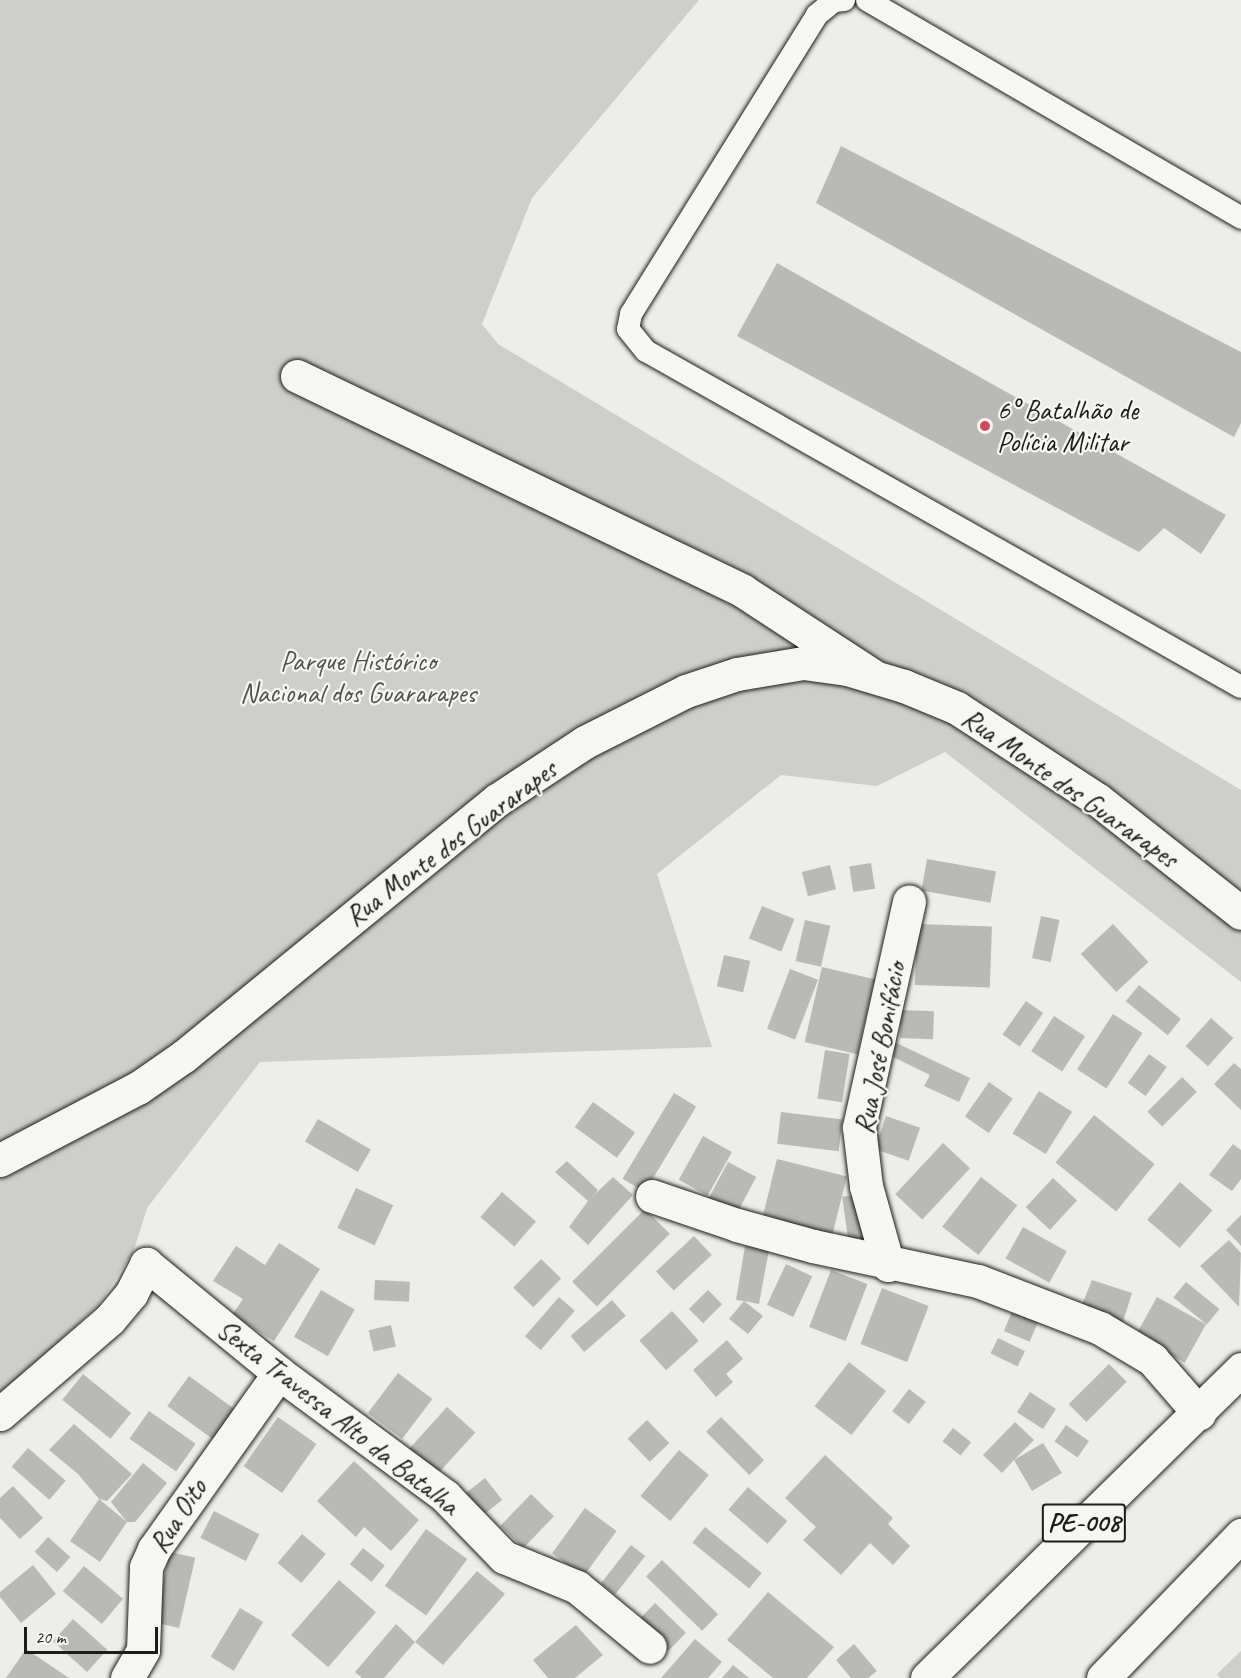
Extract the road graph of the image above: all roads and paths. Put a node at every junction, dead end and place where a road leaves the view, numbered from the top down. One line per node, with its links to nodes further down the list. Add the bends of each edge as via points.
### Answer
1 (844, 0): 6 (lane, via 834,1 817,15 631,314 628,329 646,351)
2 (867, 0): 3 (lane)
3 (1241, 218)
4 (297, 376): 5 (main road, via 743,591)
5 (879, 679): 8 (main road, Rua Monte dos Guararapes, via 904,686 982,722 1098,800); 9 (main road, Rua Monte dos Guararapes, via 847,669 803,663 737,675 686,691 585,742 497,800 437,846 184,1056 138,1088)
6 (1241, 687)
7 (909, 901): 11 (main road, Rua José Bonifácio, via 859,1127 866,1186)
8 (1241, 913)
9 (0, 1160)
10 (652, 1196): 11 (main road, via 737,1226)
11 (888, 1264): 14 (main road, via 978,1281 1100,1328 1152,1359)
12 (1241, 1369): 14 (main road, PE-008)
13 (279, 1373): 15 (main road, Sexta Travessa Alto da Batalha, via 146,1264 130,1294 110,1319); 17 (main road, Sexta Travessa Alto da Batalha, via 445,1496 504,1557 577,1587); 18 (main road, Rua Oito, via 154,1549 146,1567 143,1650)
14 (1199, 1413): 19 (main road, PE-008)
15 (0, 1414)
16 (1241, 1535): 20 (main road)
17 (650, 1647)
18 (127, 1678)
19 (927, 1678)
20 (1104, 1678)

